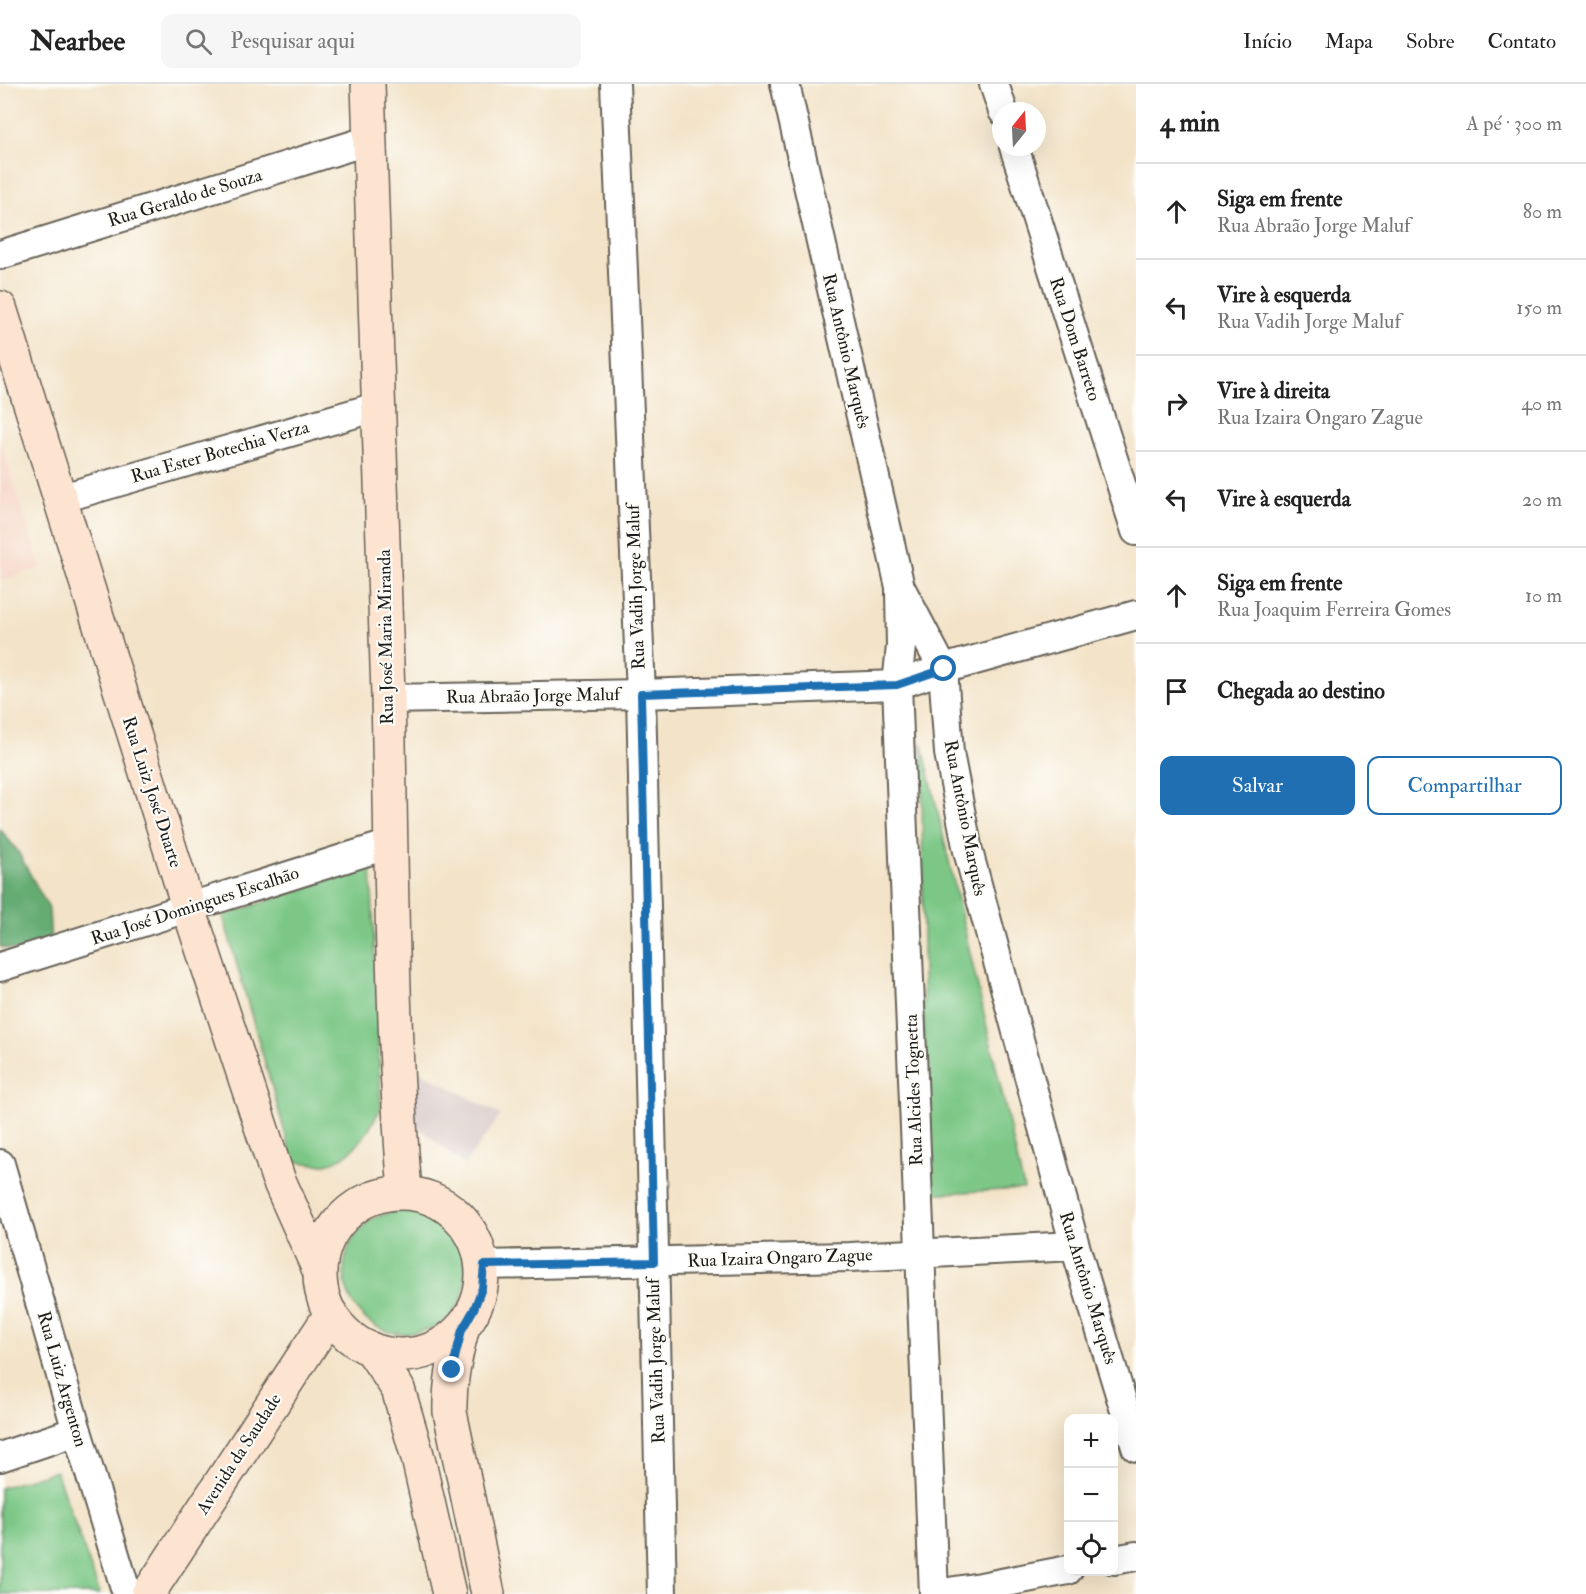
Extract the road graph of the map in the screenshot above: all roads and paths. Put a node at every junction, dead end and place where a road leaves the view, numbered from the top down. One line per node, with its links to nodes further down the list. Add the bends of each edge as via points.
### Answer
1 (368, 84): 6 (main road, Rua José Maria Miranda)
2 (615, 84): 17 (street, Rua Vadih Jorge Maluf)
3 (784, 84): 13 (street, Rua Antônio Marquês)
4 (994, 84): 5 (street)
5 (1000, 102)
6 (370, 140): 8 (street, Rua Geraldo de Souza); 10 (main road, Rua José Maria Miranda)
7 (1017, 156): 12 (street, Rua Dom Barreto)
8 (0, 255)
9 (0, 308): 11 (main road, Rua Luiz José Duarte)
10 (380, 406): 11 (street, Rua Ester Botechia Verza); 18 (main road, Rua José Maria Miranda)
11 (59, 499): 20 (main road, Rua Luiz José Duarte)
12 (1136, 531)
13 (900, 587): 15 (street, Rua Antônio Marquês); 16 (street, Rua Alcides Tognetta)
14 (1136, 615): 15 (street, Rua Abraão Jorge Maluf)
15 (944, 669): 16 (street, Rua Abraão Jorge Maluf); 24 (street, Rua Antônio Marquês, via 950,753 968,851)
16 (897, 685): 17 (street, Rua Abraão Jorge Maluf); 25 (street, Rua Alcides Tognetta)
17 (641, 694): 18 (street, Rua Abraão Jorge Maluf); 26 (street, Rua Vadih Jorge Maluf)
18 (388, 699): 19 (main road, Rua José Maria Miranda)
19 (390, 844): 20 (street, Rua José Domingues Escalhão); 23 (main road, Rua José Maria Miranda, via 399,1122)
20 (189, 909): 21 (street, Rua José Domingues Escalhão); 28 (main road, Rua Luiz José Duarte, via 278,1178)
21 (0, 968)
22 (0, 1164): 32 (street, Rua Luiz Argenton)
23 (405, 1191): 27 (main road, via 425,1196 461,1216); 28 (main road, via 356,1208 337,1224 325,1245)
24 (1075, 1246): 25 (street, Rua Izaira Ongaro Zague); 33 (street, Rua Antônio Marquês)
25 (921, 1253): 26 (street, Rua Izaira Ongaro Zague); 44 (street, Rua Alcides Tognetta)
26 (654, 1262): 27 (street, Rua Izaira Ongaro Zague); 43 (street, Rua Vadih Jorge Maluf)
27 (484, 1265): 30 (main road, via 482,1288)
28 (319, 1270): 29 (main road, via 320,1286)
29 (331, 1314): 31 (main road, via 351,1338); 40 (main road, Avenida da Saudade)
30 (462, 1330): 31 (main road, via 419,1352 395,1354); 42 (main road, via 452,1370 450,1412)
31 (370, 1349): 41 (main road, via 398,1389)
32 (77, 1431): 34 (street); 39 (street, Rua Luiz Argenton)
33 (1136, 1447)
34 (0, 1457)
35 (1136, 1556): 36 (street)
36 (1118, 1559)
37 (1064, 1571): 38 (street)
38 (982, 1591): 44 (street)
39 (127, 1594)
40 (148, 1594)
41 (449, 1594)
42 (488, 1594)
43 (662, 1594)
44 (935, 1594)

